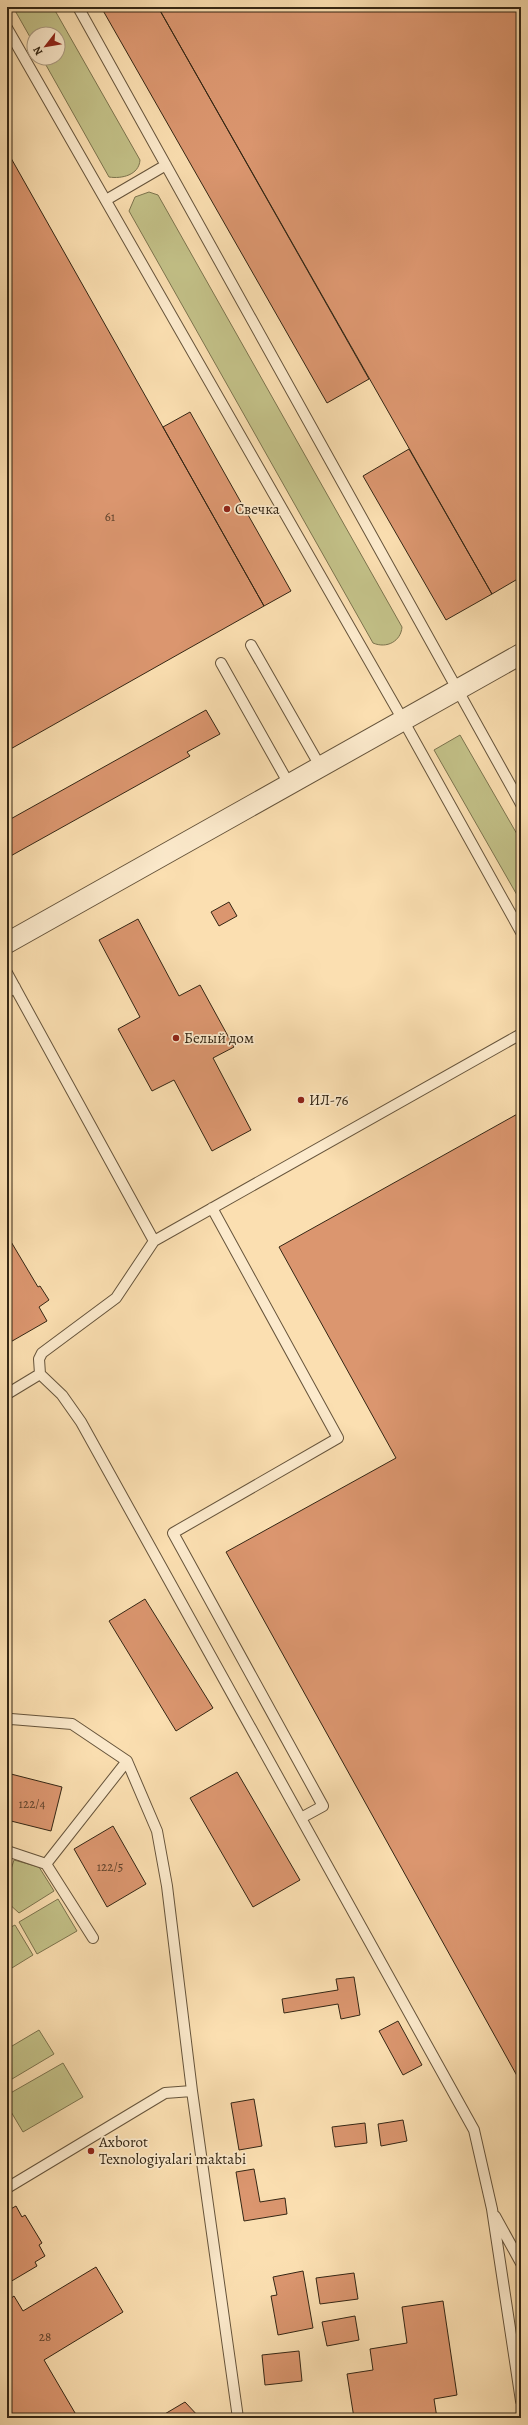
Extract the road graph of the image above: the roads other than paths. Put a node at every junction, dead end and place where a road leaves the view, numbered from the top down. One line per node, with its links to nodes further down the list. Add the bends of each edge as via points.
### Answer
1 (78, 7): 3 (lane)
2 (7, 28): 4 (lane)
3 (166, 165): 4 (lane); 8 (lane)
4 (106, 200): 9 (lane)
5 (251, 645): 10 (lane)
6 (521, 654): 8 (street)
7 (221, 663): 11 (lane)
8 (457, 690): 9 (street); 12 (lane)
9 (403, 720): 10 (street); 13 (lane)
10 (320, 766): 11 (street)
11 (289, 784): 14 (street)
12 (521, 804)
13 (521, 932)
14 (7, 943)
15 (7, 973): 16 (lane)
16 (11, 990): 19 (lane)
17 (521, 1034): 18 (lane)
18 (212, 1208): 19 (lane); 24 (lane, via 338,1438 173,1534 324,1806)
19 (154, 1241): 20 (lane, via 116,1298 42,1353 39,1359)
20 (40, 1374): 21 (lane); 24 (lane, via 62,1395 81,1422)
21 (7, 1394)
22 (7, 1721): 23 (lane, via 11,1719 72,1724)
23 (127, 1761): 26 (lane); 28 (lane, via 157,1831 167,1886)
24 (301, 1818): 30 (lane, via 474,2130)
25 (7, 1851): 26 (lane)
26 (46, 1864): 27 (lane)
27 (93, 1938)
28 (192, 2090): 29 (lane, via 165,2094); 33 (lane)
29 (7, 2188)
30 (492, 2209): 31 (lane); 32 (lane)
31 (521, 2263)
32 (521, 2401)
33 (238, 2418)

